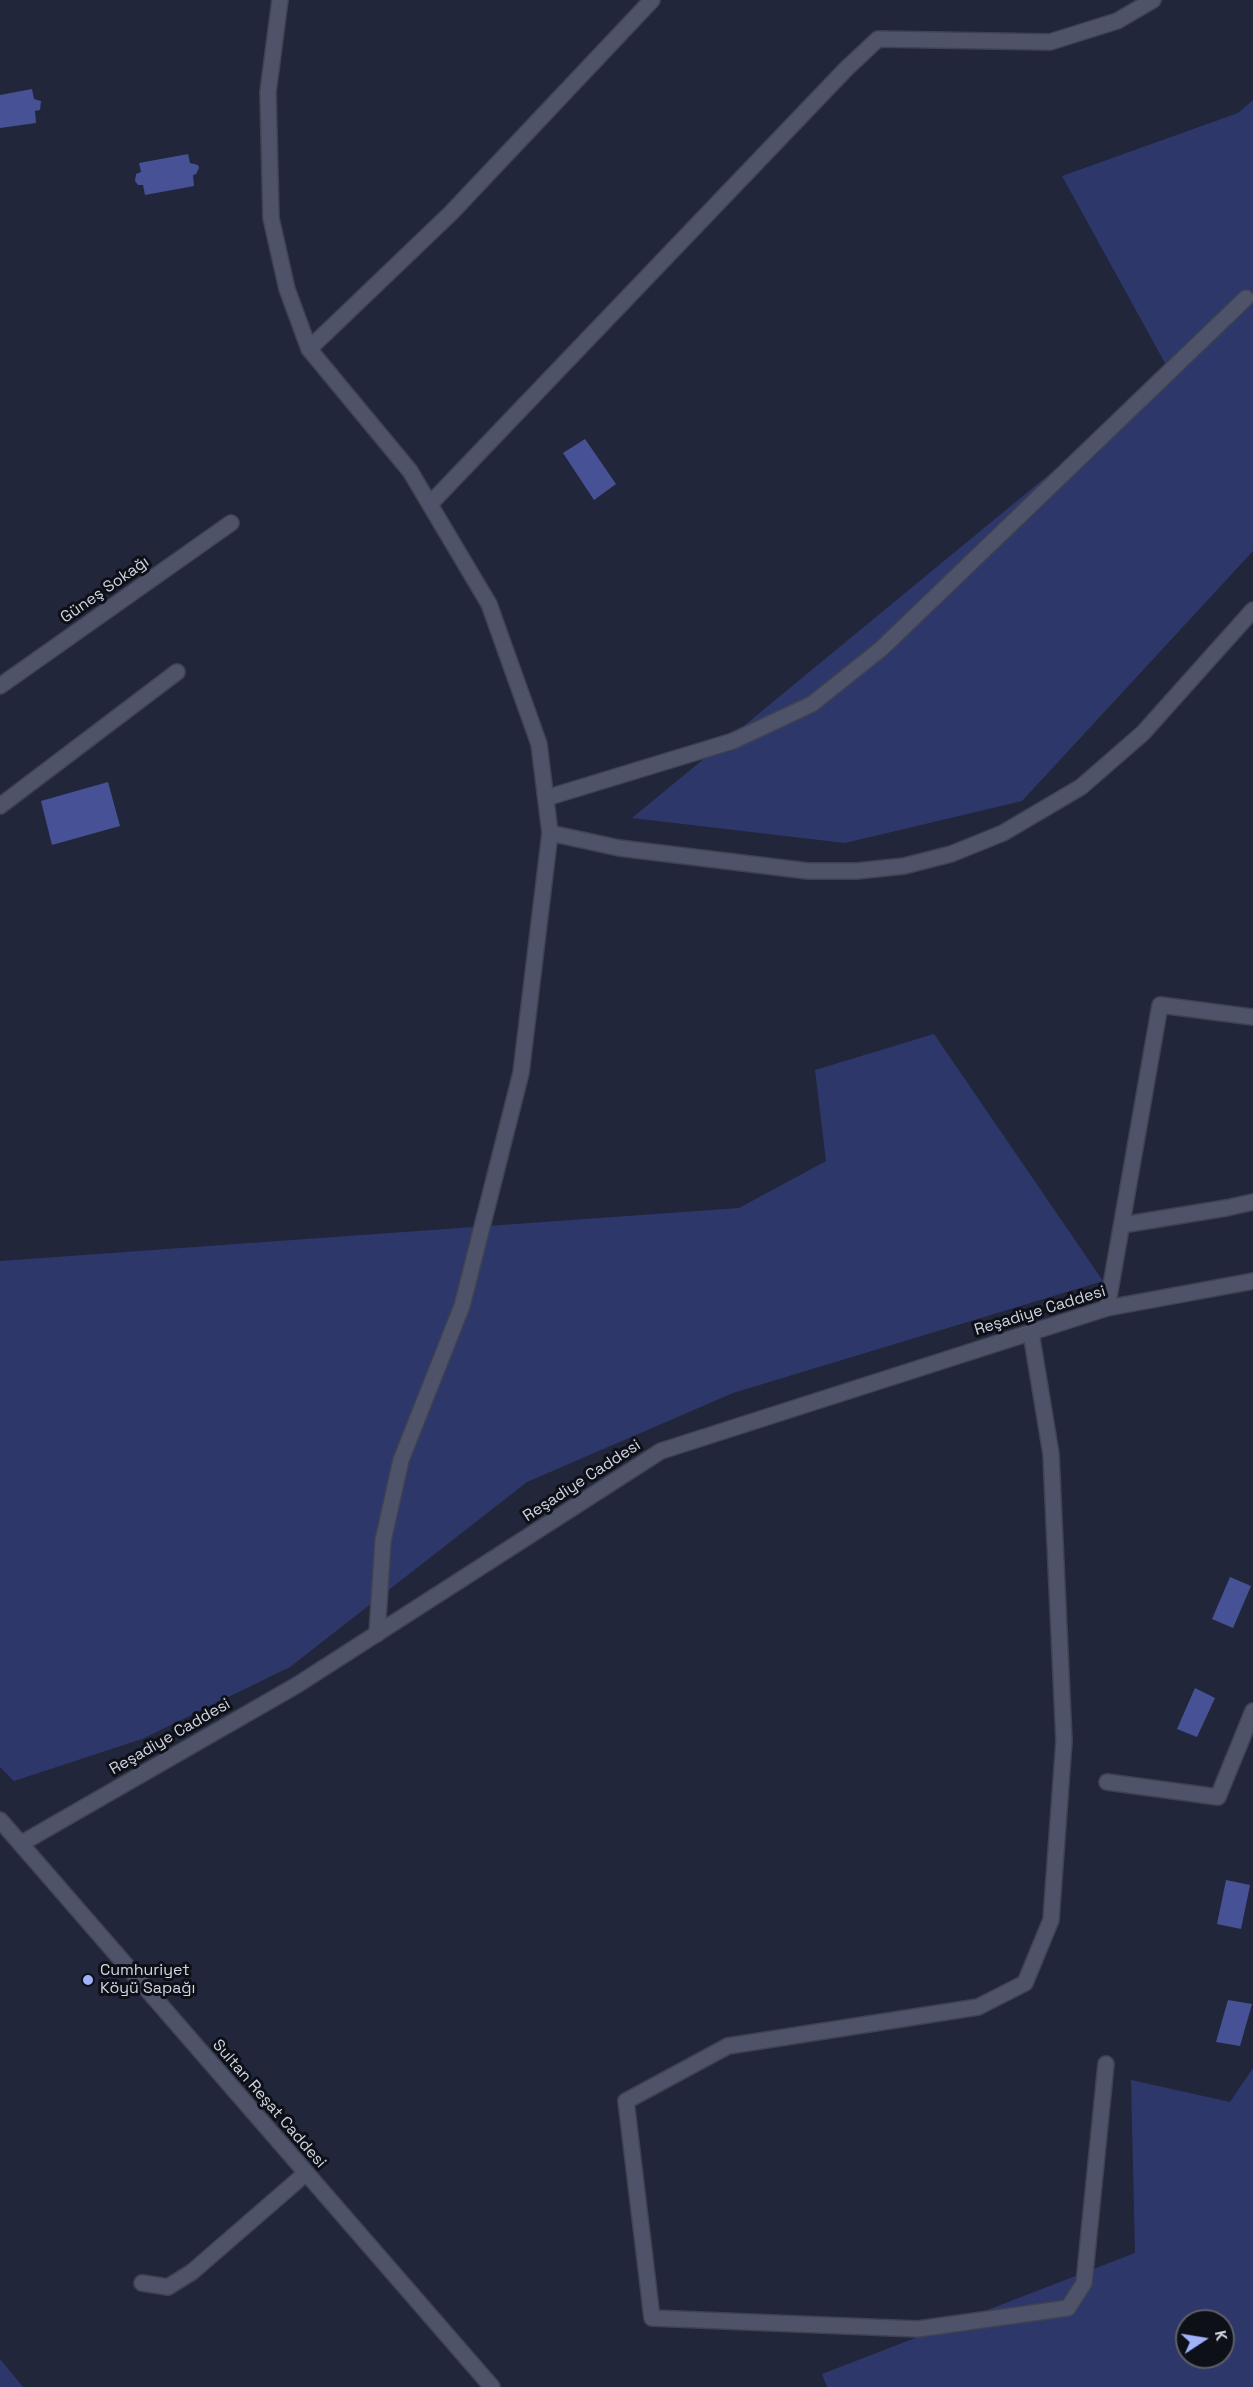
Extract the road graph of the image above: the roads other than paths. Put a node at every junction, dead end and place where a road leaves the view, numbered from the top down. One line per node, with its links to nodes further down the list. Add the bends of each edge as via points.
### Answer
1 (280, 0): 5 (street, via 268,93 272,218 287,289)
2 (652, 0): 5 (street, via 451,213)
3 (1153, 0): 6 (street, via 1117,21 1050,42 878,39)
4 (1246, 298): 11 (street, via 881,649 812,704 733,741)
5 (309, 349): 6 (street, via 410,471)
6 (430, 504): 11 (street, via 489,604 539,744)
7 (231, 523): 10 (street, Güneş Sokağı)
8 (1253, 610): 13 (street, via 1143,733 1081,787 1003,833 951,854 881,869 808,871 619,848)
9 (177, 672): 12 (street)
10 (0, 686)
11 (546, 798): 13 (street)
12 (0, 806)
13 (550, 833): 20 (street, via 521,1073 462,1306 401,1460 383,1541)
14 (1253, 1017): 16 (street, via 1160,1005)
15 (1253, 1202): 16 (street)
16 (1122, 1224): 18 (street)
17 (1253, 1281): 18 (street, Reşadiye Caddesi)
18 (1107, 1308): 19 (street, Reşadiye Caddesi)
19 (1031, 1333): 20 (street, Reşadiye Caddesi, via 661,1451); 25 (street, via 1051,1454 1064,1741 1051,1920 1025,1983 978,2007 728,2046 626,2101 652,2318 918,2329 1068,2308 1084,2283)
20 (377, 1634): 24 (street, Reşadiye Caddesi, via 297,1685)
21 (1253, 1711): 22 (street, via 1218,1797)
22 (1107, 1782)
23 (0, 1820): 24 (street)
24 (22, 1843): 26 (street, Sultan Reşat Caddesi)
25 (1106, 2064)
26 (305, 2174): 27 (street, via 192,2272 168,2287); 28 (street, Sultan Reşat Caddesi)
27 (142, 2283)
28 (492, 2387)

